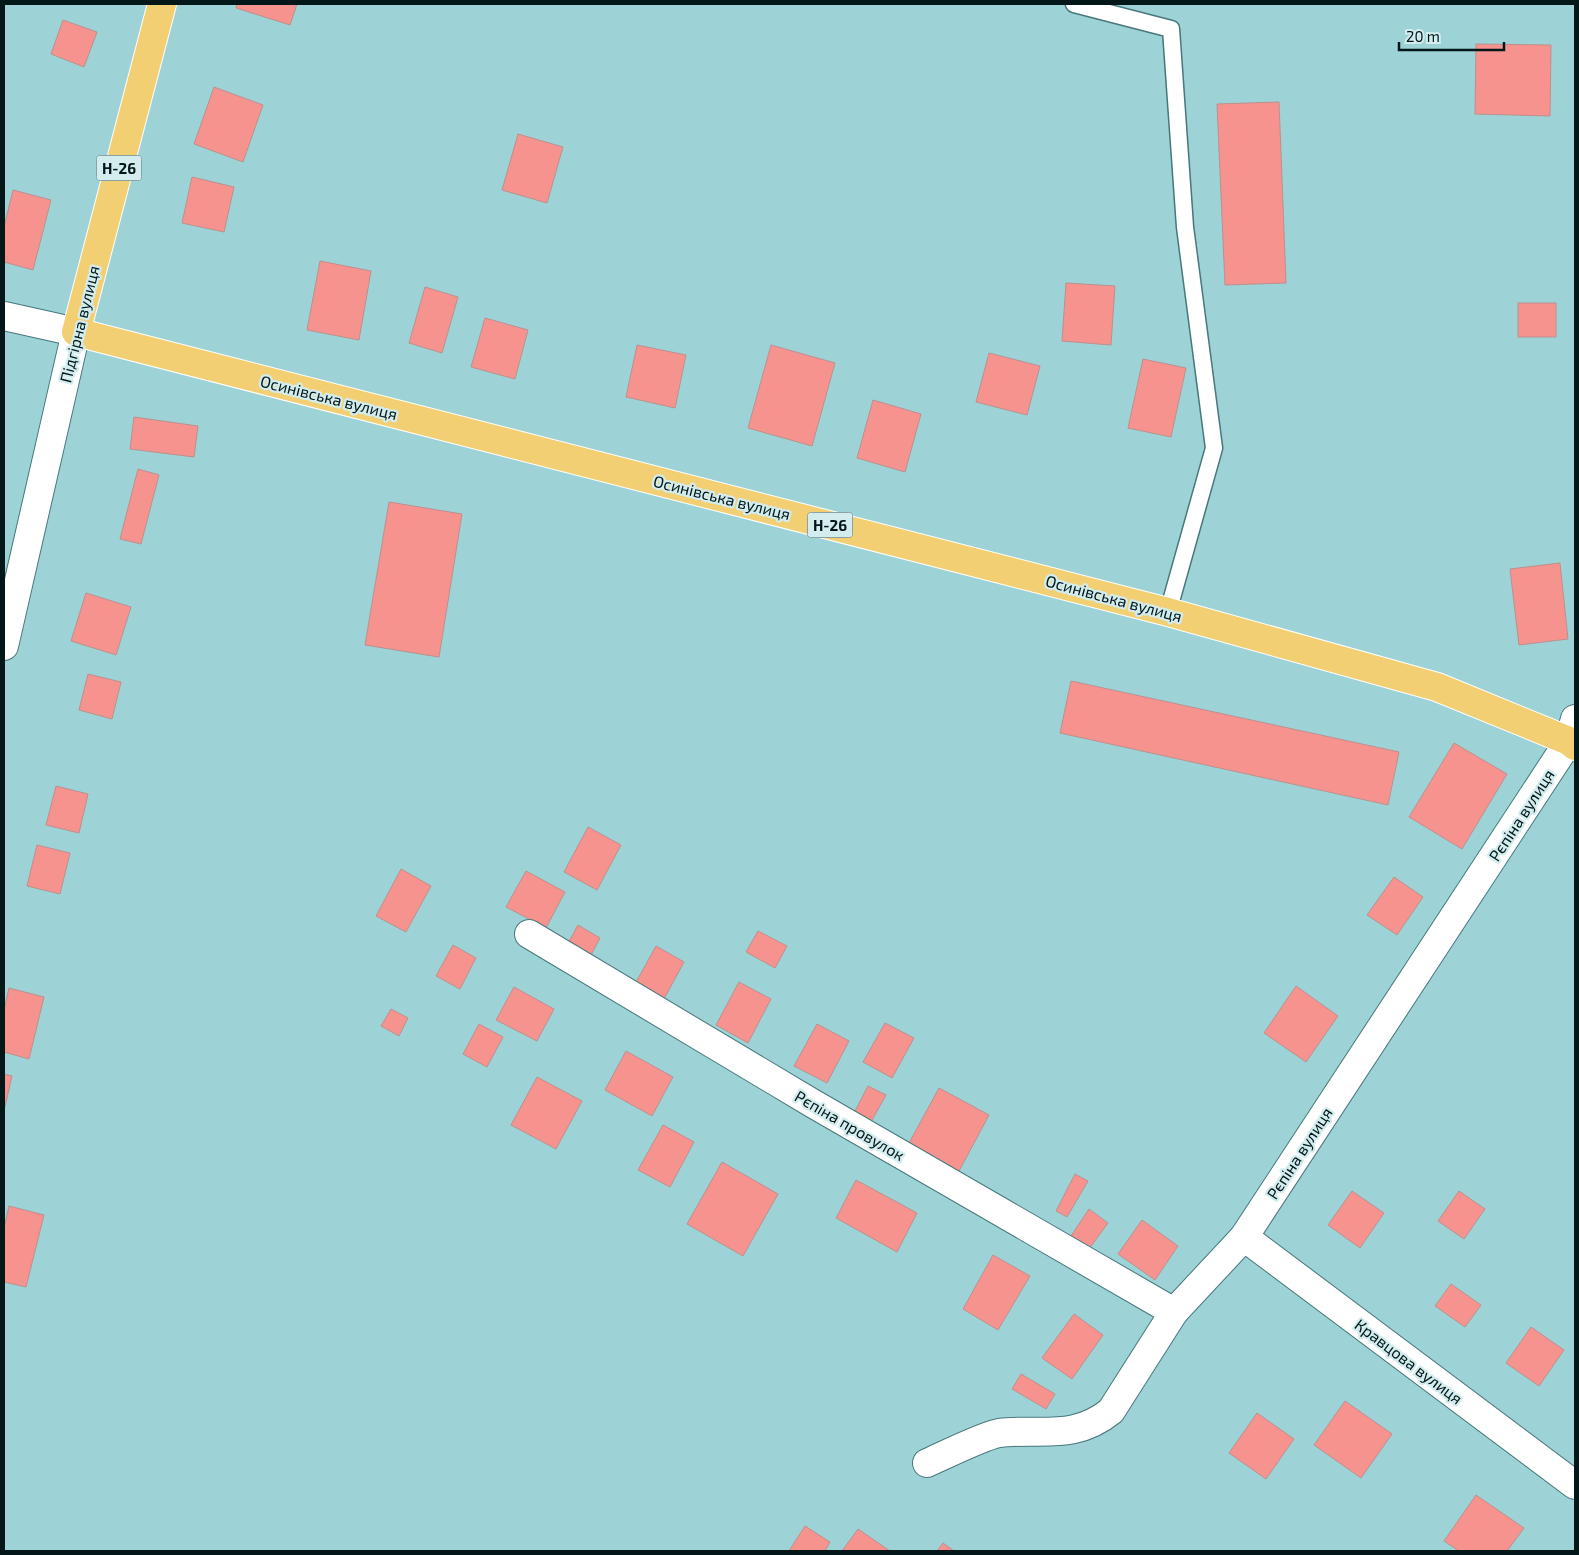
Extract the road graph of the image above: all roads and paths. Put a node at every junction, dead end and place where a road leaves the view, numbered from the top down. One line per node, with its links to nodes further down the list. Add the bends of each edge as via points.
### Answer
1 (162, 4): 4 (main road, Підгірна вулиця / Н-26)
2 (1074, 4): 5 (lane, via 1171,29 1185,227 1214,448)
3 (4, 316): 4 (street, Осинівська вулиця)
4 (76, 332): 5 (main road, Осинівська вулиця / Н-26); 6 (street, Підгірна вулиця)
5 (1168, 612): 7 (main road, Осинівська вулиця / Н-26, via 1436,687)
6 (4, 646)
7 (1573, 735): 9 (street, Рєпіна вулиця)
8 (529, 934): 10 (street, Рєпіна провулок, via 812,1103)
9 (1244, 1237): 10 (street, Рєпіна вулиця); 12 (street, Кравцова вулиця)
10 (1174, 1312): 11 (street, Рєпіна вулиця, via 1111,1412 1096,1423 1059,1432 998,1433)
11 (927, 1463)
12 (1575, 1485)

